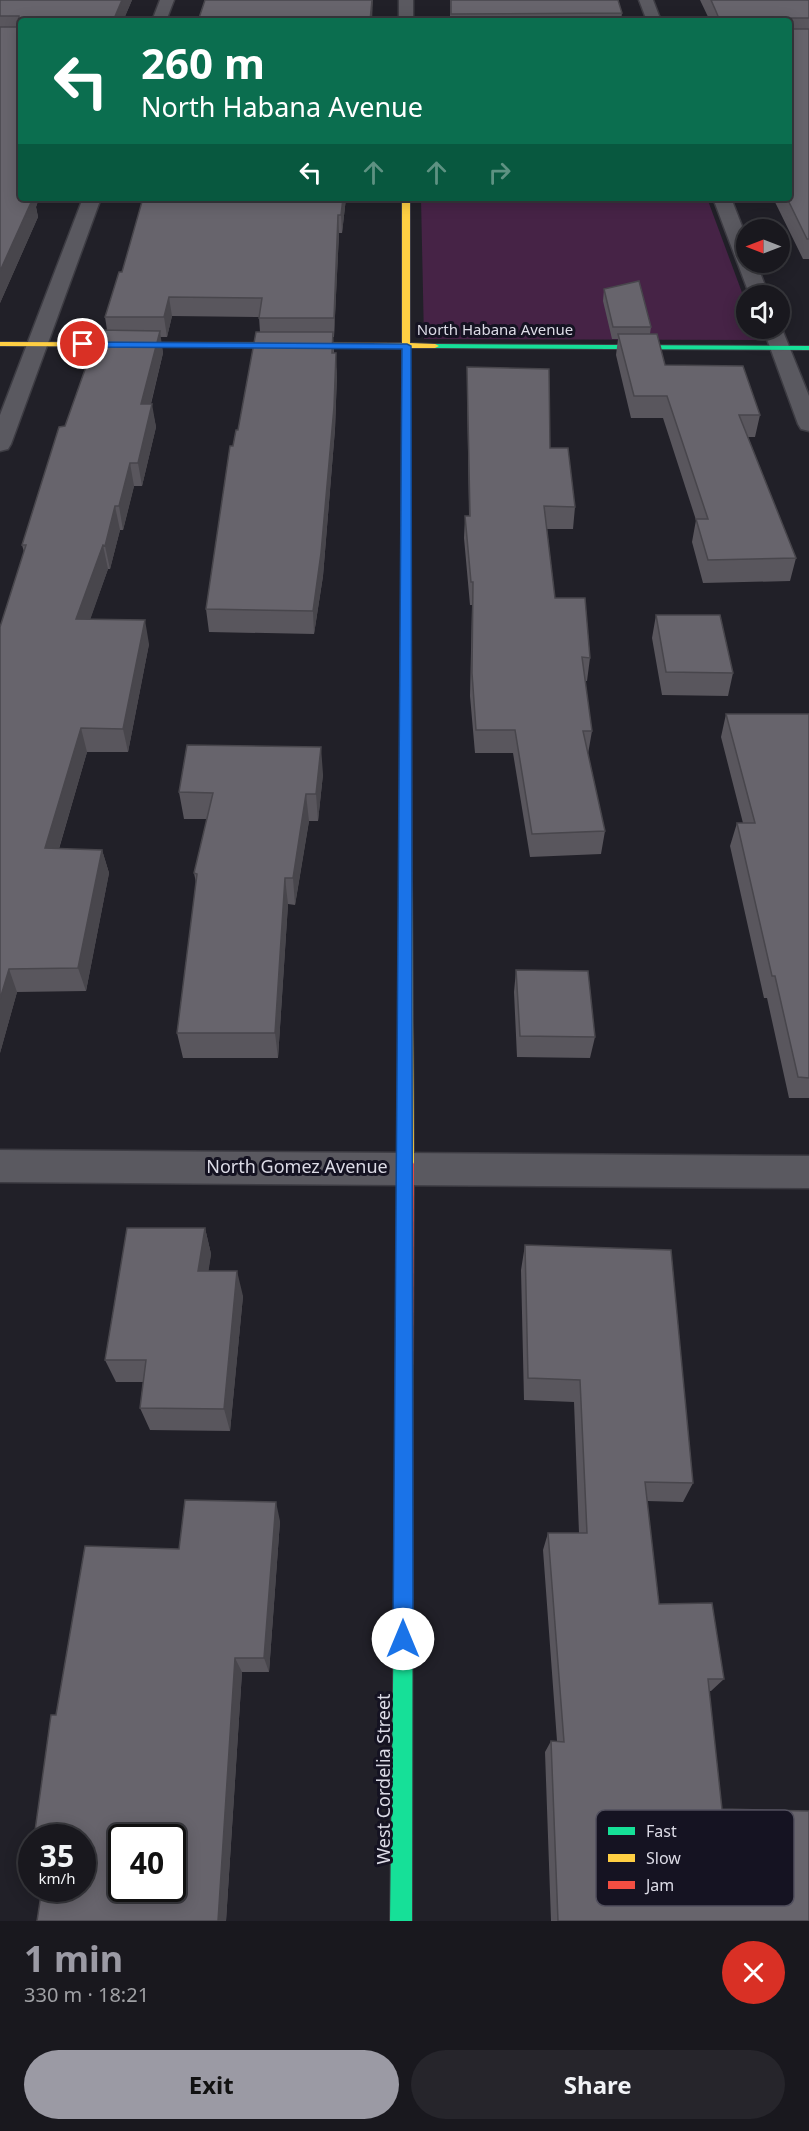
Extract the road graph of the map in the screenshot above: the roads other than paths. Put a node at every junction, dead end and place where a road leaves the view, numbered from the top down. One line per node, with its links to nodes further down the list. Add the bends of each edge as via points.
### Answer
1 (167, 0): 4 (street)
2 (406, 0): 5 (street)
3 (646, 0): 6 (street)
4 (160, 18)
5 (406, 18)
6 (653, 18)
7 (91, 201): 15 (street)
8 (406, 201): 16 (street, West Cordelia Street)
9 (723, 201): 10 (street)
10 (736, 234)
11 (736, 339): 16 (street, North Habana Avenue)
12 (777, 339): 18 (street)
13 (780, 339): 17 (street, North Habana Avenue)
14 (0, 344): 15 (street, North Habana Avenue)
15 (38, 344): 16 (street, North Habana Avenue); 19 (street)
16 (407, 346): 21 (street, West Cordelia Street)
17 (809, 348)
18 (809, 424)
19 (0, 444)
20 (0, 1166): 21 (street, North Gomez Avenue)
21 (406, 1168): 22 (street, North Gomez Avenue); 23 (street, West Cordelia Street)
22 (809, 1172)
23 (401, 1921)

